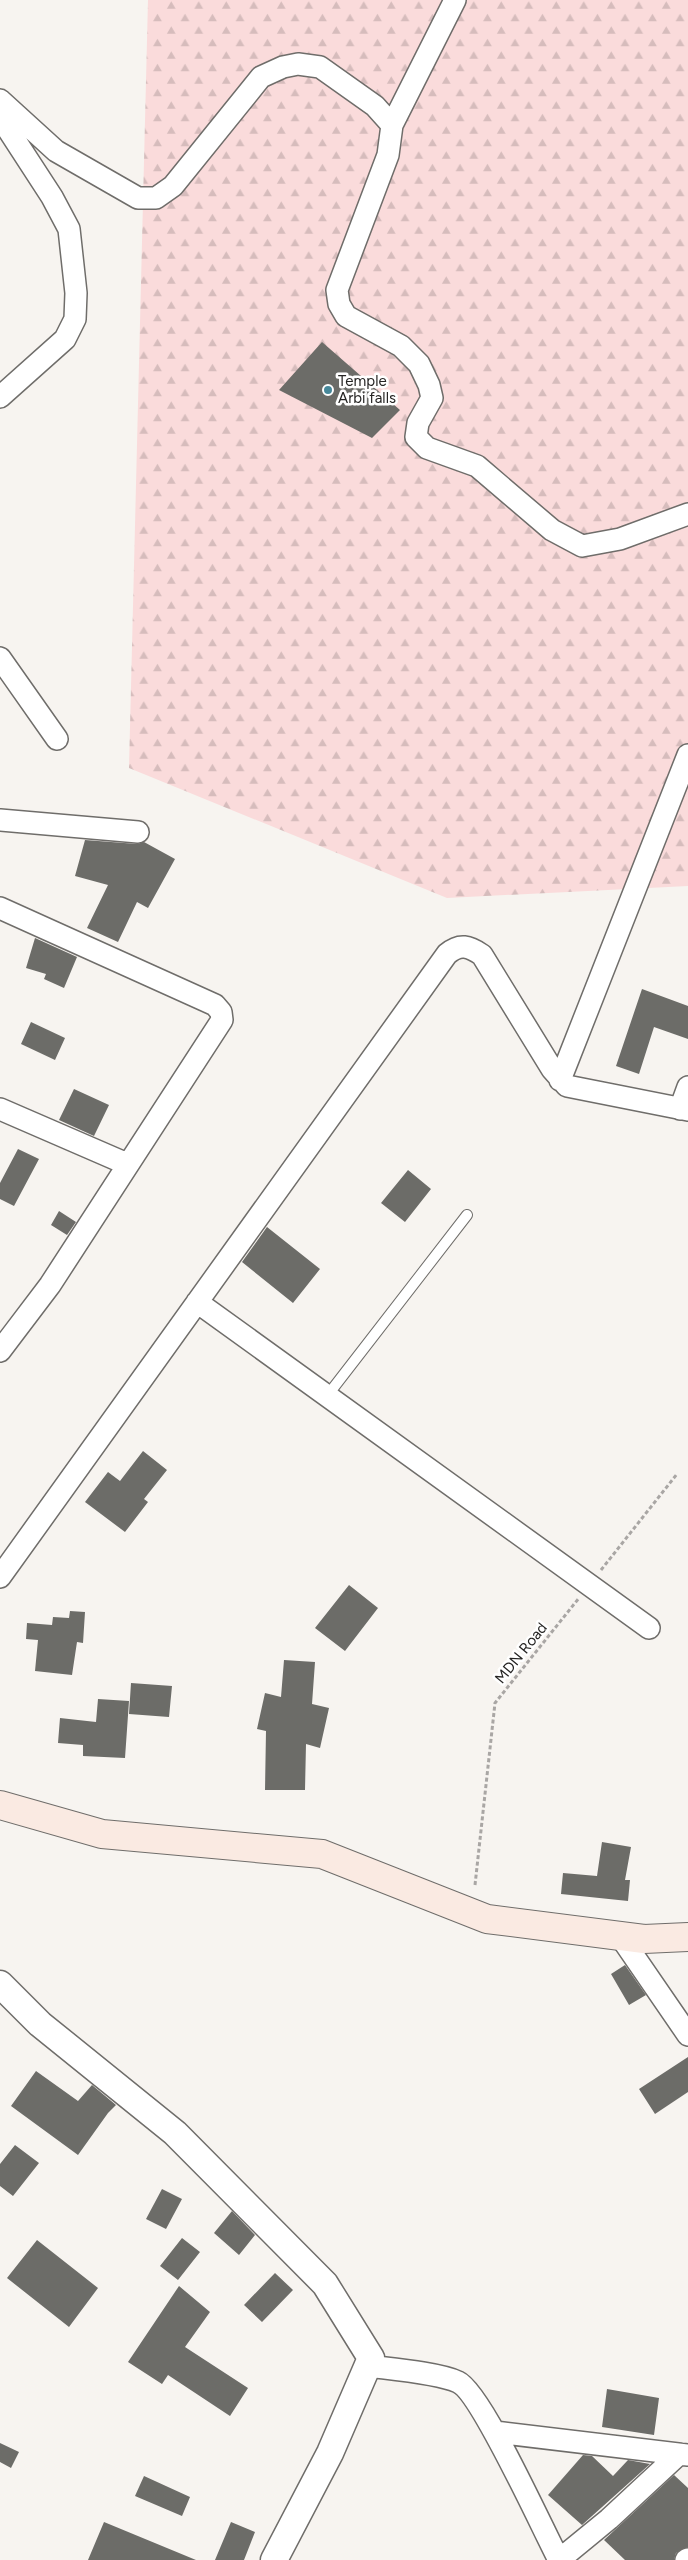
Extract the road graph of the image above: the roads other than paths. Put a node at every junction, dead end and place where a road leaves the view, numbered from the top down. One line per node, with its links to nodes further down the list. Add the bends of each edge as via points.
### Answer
1 (455, 0): 4 (street)
2 (0, 100): 4 (street, via 56,151 138,198 156,198 173,186 261,77 283,67 298,64 320,67 375,106)
3 (0, 117): 5 (street, via 69,228 76,294 75,319 65,339)
4 (392, 125): 6 (street, via 388,155 337,290 339,304 346,316 401,346 419,364 432,398 418,423 416,437 426,448 477,466 552,530 582,546 620,539)
5 (0, 397)
6 (688, 514)
7 (0, 658): 8 (street)
8 (57, 739)
9 (688, 755): 13 (street)
10 (0, 820): 11 (street)
11 (138, 832)
12 (0, 908): 17 (street, via 215,1005 221,1012 222,1020)
13 (560, 1080): 16 (street, via 574,1089); 19 (street, via 482,955 462,945 453,949)
14 (688, 1087): 16 (street)
15 (0, 1109): 17 (street)
16 (684, 1110)
17 (127, 1164): 20 (street, via 50,1285)
18 (467, 1215): 21 (lane)
19 (197, 1302): 21 (street); 22 (street)
20 (0, 1351)
21 (327, 1396): 23 (street)
22 (0, 1577)
23 (649, 1628)
24 (0, 1805): 25 (main road, via 102,1834 322,1854 487,1919)
25 (620, 1936): 26 (main road); 29 (street)
26 (688, 1937)
27 (2, 1986): 28 (street); 30 (street, via 40,2024 175,2133 325,2284 371,2358)
28 (0, 2014)
29 (688, 2035)
30 (368, 2366): 31 (street, via 460,2382 468,2389); 33 (street, via 330,2453)
31 (495, 2432): 32 (street); 34 (street)
32 (683, 2455): 34 (street)
33 (274, 2560)
34 (559, 2560)

